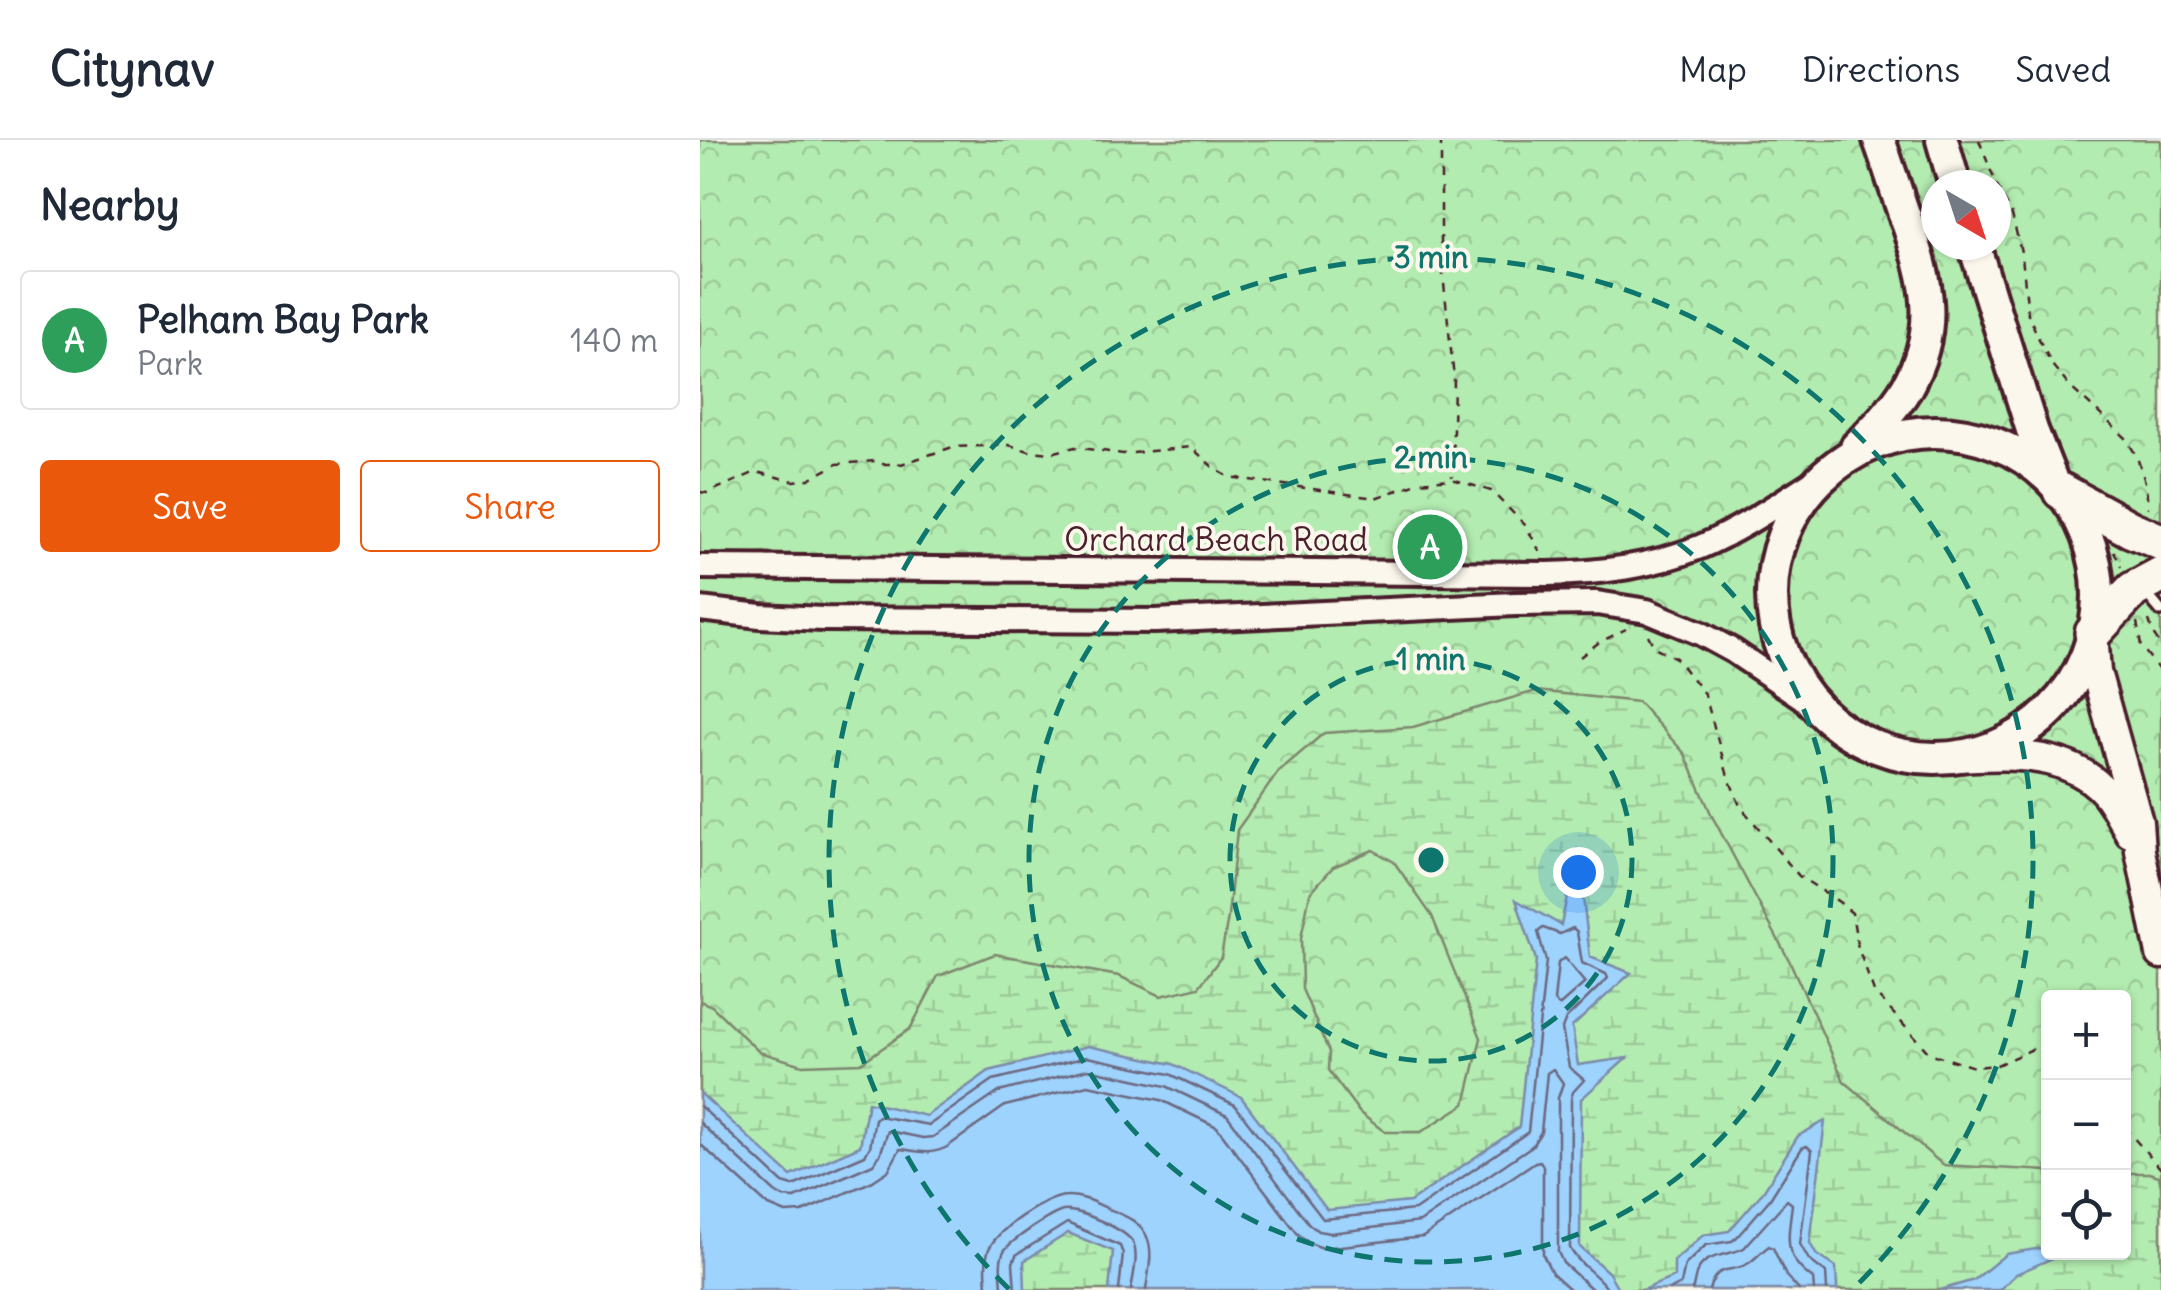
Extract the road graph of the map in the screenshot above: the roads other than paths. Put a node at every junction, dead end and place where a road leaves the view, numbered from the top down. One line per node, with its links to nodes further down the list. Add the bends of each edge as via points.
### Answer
1 (1879, 140): 5 (main road, via 1922,265 1929,320 1908,385)
2 (1942, 140): 3 (main road)
3 (1951, 170)
4 (1979, 260): 6 (main road)
5 (1834, 468): 6 (main road, via 1893,438 1954,433 2011,451); 8 (street, Orchard Beach Road, via 1725,534 1682,554 1615,570); 12 (main road, via 1783,534 1771,594 1782,654)
6 (2056, 486): 7 (highway); 11 (main road, via 2084,529 2094,561)
7 (2140, 542)
8 (700, 567)
9 (2146, 592): 11 (highway, via 2133,590)
10 (700, 609): 12 (street, via 823,619 1107,622 1598,603 1665,617 1718,642)
11 (2093, 633): 13 (main road, via 2076,676 2048,712 2012,739); 14 (main road, via 2096,672)
12 (1814, 706): 13 (main road, via 1879,748)
13 (1955, 757): 14 (main road, via 2030,756 2086,775 2104,790)
14 (2140, 851): 15 (main road)
15 (2161, 954)

